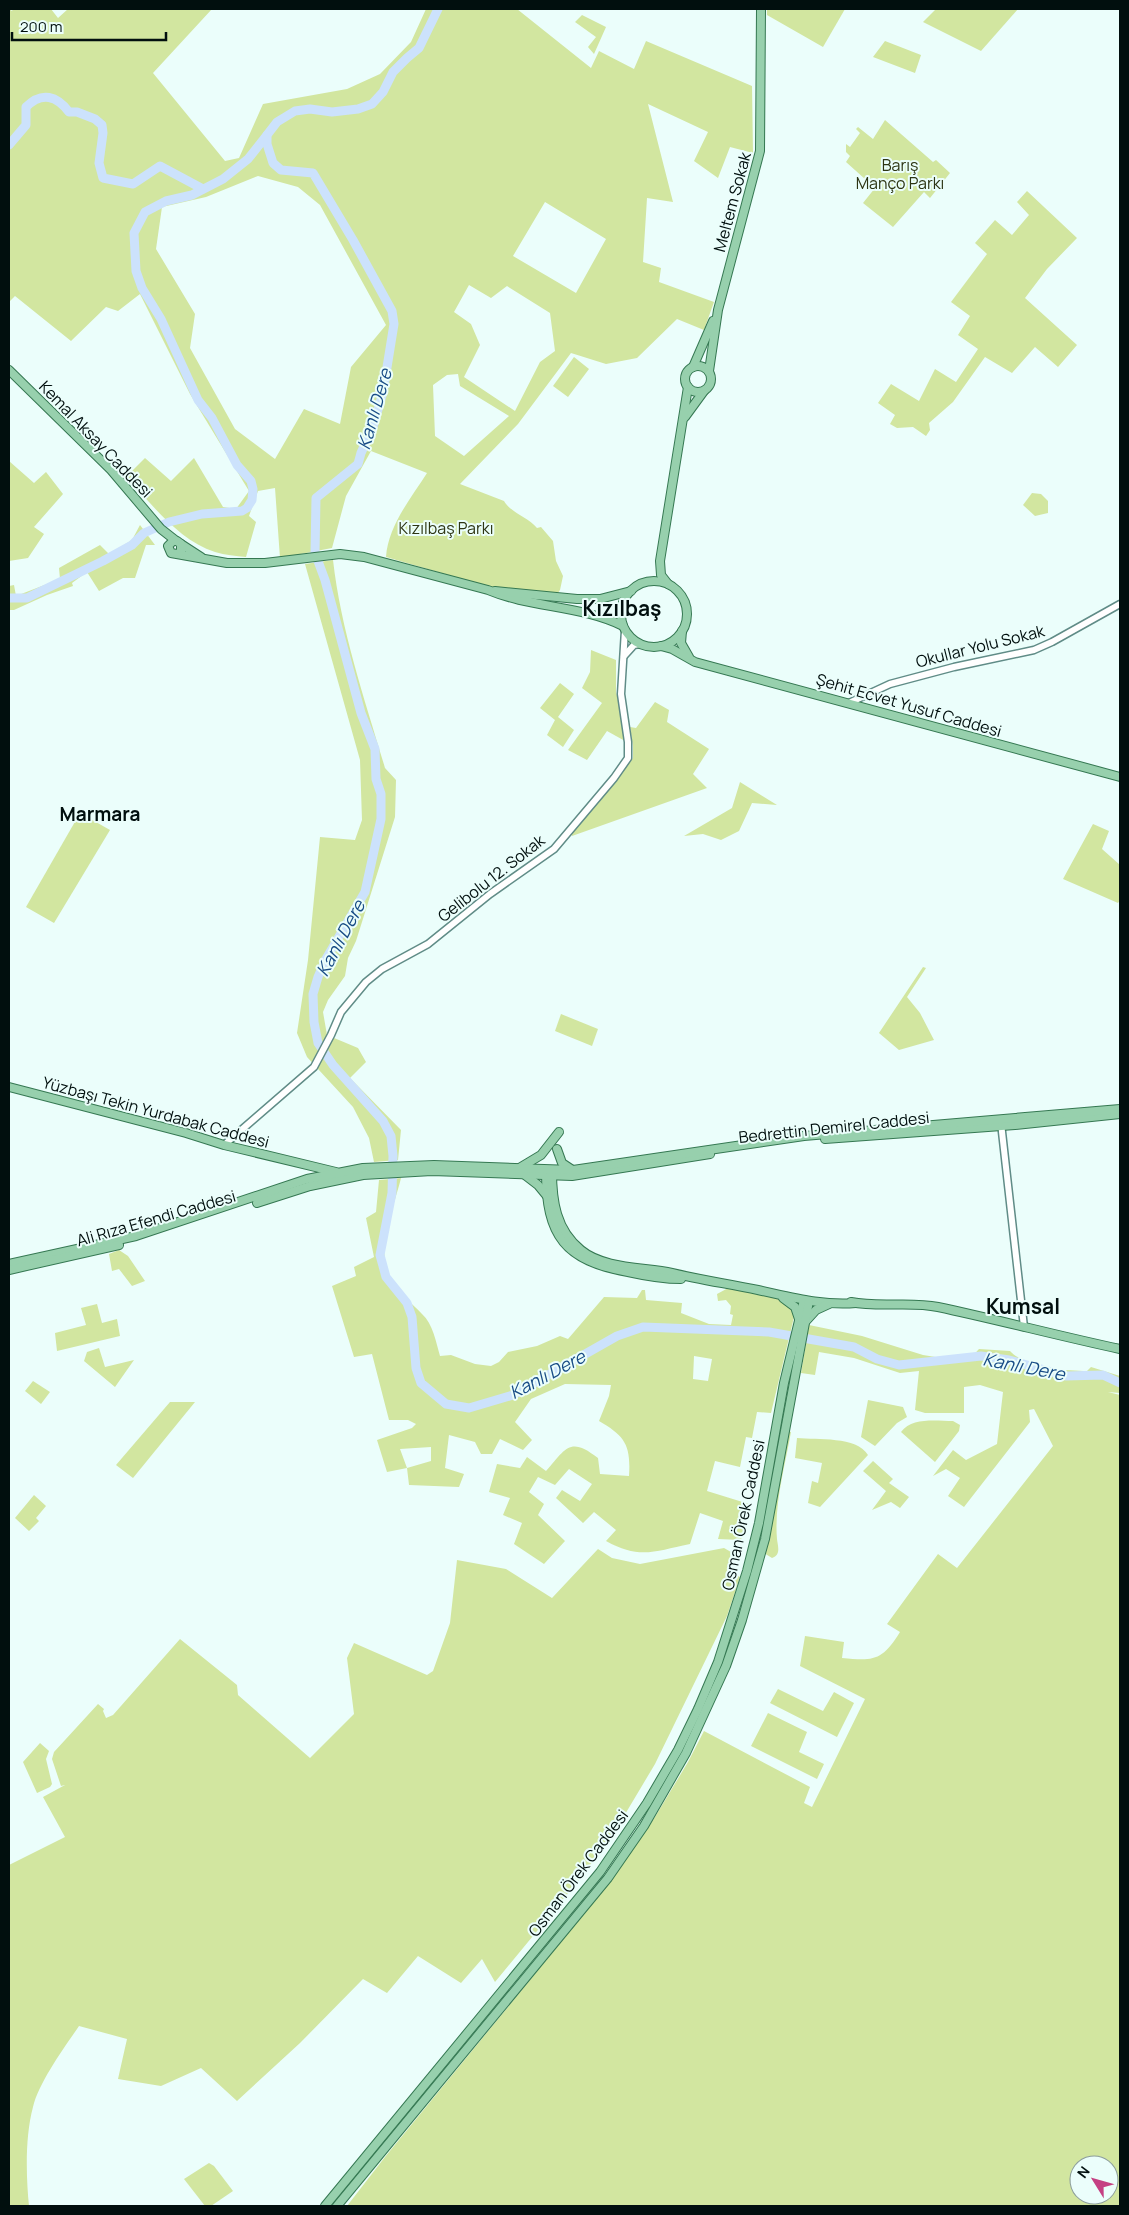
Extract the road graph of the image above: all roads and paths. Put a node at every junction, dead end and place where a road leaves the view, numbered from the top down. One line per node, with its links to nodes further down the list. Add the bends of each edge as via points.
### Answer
1 (761, 9): 2 (main road, Meltem Sokak, via 760,151)
2 (718, 310): 3 (main road, Meltem Sokak); 5 (main road, Meltem Sokak)
3 (693, 367): 5 (main road, via 702,366); 6 (main road, via 686,374)
4 (9, 370): 9 (main road, Kemal Aksay Caddesi, via 111,470)
5 (709, 371): 7 (main road, via 711,381)
6 (688, 387): 7 (main road, via 694,392); 8 (main road)
7 (704, 391): 8 (main road)
8 (683, 420): 14 (main road)
9 (161, 529): 10 (main road, Kemal Aksay Caddesi); 11 (main road, Kemal Aksay Caddesi)
10 (178, 542): 11 (main road, via 171,542); 12 (main road, via 181,551); 13 (main road, Kemal Aksay Caddesi)
11 (168, 548): 12 (main road)
12 (178, 554): 13 (main road)
13 (203, 558): 17 (main road, via 246,563 340,554 379,560)
14 (660, 561): 15 (main road); 16 (main road, via 661,574)
15 (645, 582): 16 (main road); 18 (main road)
16 (668, 584): 21 (main road, via 676,589 685,604 686,622)
17 (488, 590): 18 (main road, via 577,599 600,599); 20 (main road, via 507,598 589,613)
18 (631, 591): 20 (main road, via 622,607)
19 (1120, 604): 26 (street, Okullar Yolu Sokak, via 1034,650 915,677)
20 (624, 628): 22 (main road); 24 (street, Gelibolu 12. Sokak)
21 (682, 631): 23 (main road); 25 (main road, via 681,643)
22 (640, 644): 23 (main road); 24 (street, via 634,645)
23 (661, 646): 25 (main road, Şehit Ecvet Yusuf Caddesi)
24 (624, 657): 34 (street, Gelibolu 12. Sokak, via 621,694 628,758 614,778 554,848 428,944 374,975 341,1012 314,1066)
25 (690, 659): 27 (main road, Şehit Ecvet Yusuf Caddesi)
26 (869, 693): 27 (street, Okullar Yolu Sokak); 28 (street)
27 (849, 703): 28 (main road, Şehit Ecvet Yusuf Caddesi)
28 (862, 707): 29 (main road, Şehit Ecvet Yusuf Caddesi)
29 (1120, 777)
30 (9, 1087): 34 (main road, Yüzbaşı Tekin Yurdabak Caddesi)
31 (1119, 1110): 32 (main road, Bedrettin Demirel Caddesi)
32 (1004, 1123): 42 (main road, Bedrettin Demirel Caddesi, via 804,1136); 53 (street, via 1002,1143)
33 (559, 1132): 37 (main road, via 542,1155)
34 (224, 1145): 36 (main road, Yüzbaşı Tekin Yurdabak Caddesi)
35 (558, 1149): 42 (main road, via 562,1163)
36 (295, 1163): 39 (main road, Yüzbaşı Tekin Yurdabak Caddesi); 44 (main road)
37 (519, 1168): 38 (main road); 41 (main road)
38 (405, 1169): 40 (main road); 43 (main road)
39 (338, 1172): 40 (main road); 44 (main road)
40 (363, 1172): 44 (main road)
41 (549, 1172): 42 (main road, Bedrettin Demirel Caddesi); 43 (main road); 45 (main road)
42 (573, 1173): 45 (main road, via 557,1183)
43 (525, 1175): 45 (main road)
44 (308, 1183): 46 (main road, Ali Rıza Efendi Caddesi, via 136,1236); 47 (main road, Ali Rıza Efendi Caddesi, via 124,1244)
45 (549, 1196): 48 (main road, via 550,1215 557,1232 574,1254 585,1261 642,1275 693,1279)
46 (9, 1264)
47 (9, 1270)
48 (775, 1294): 49 (main road); 52 (main road, via 792,1304)
49 (807, 1299): 50 (main road); 51 (main road); 52 (main road, Osman Örek Caddesi)
50 (836, 1303): 51 (main road); 52 (main road, via 819,1308)
51 (856, 1303): 53 (main road, via 937,1306)
52 (802, 1325): 54 (main road, Osman Örek Caddesi)
53 (1024, 1328): 55 (main road)
54 (796, 1348): 56 (main road, Osman Örek Caddesi, via 784,1383 757,1530 734,1616 707,1688 674,1757 600,1872); 57 (main road, Osman Örek Caddesi, via 760,1559 726,1666 677,1771 608,1878)
55 (1120, 1348)
56 (325, 2206)
57 (337, 2206)

